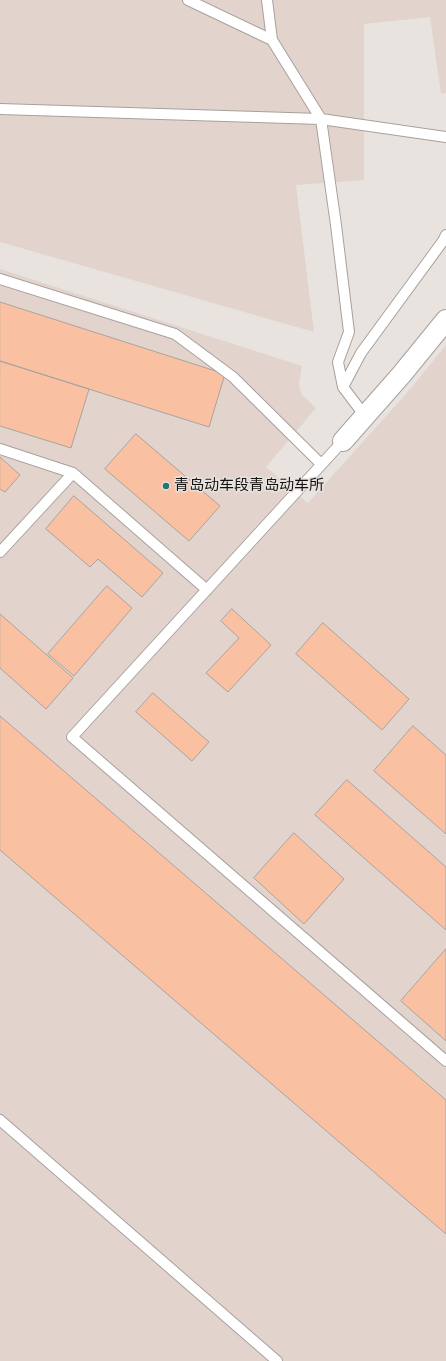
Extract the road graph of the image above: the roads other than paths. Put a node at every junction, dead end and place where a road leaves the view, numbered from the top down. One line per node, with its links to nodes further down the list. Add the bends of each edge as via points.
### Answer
1 (188, 0): 3 (lane)
2 (267, 0): 3 (lane)
3 (272, 40): 5 (lane)
4 (0, 109): 5 (lane)
5 (321, 119): 6 (lane); 10 (lane, via 349,332 338,362)
6 (446, 137)
7 (446, 235): 10 (lane, via 361,353)
8 (0, 279): 14 (lane, via 175,334 233,377)
9 (446, 320): 11 (street)
10 (343, 387): 11 (lane)
11 (364, 416): 12 (street)
12 (343, 441): 14 (lane)
13 (0, 449): 15 (lane)
14 (322, 464): 17 (lane)
15 (72, 473): 16 (lane); 17 (lane)
16 (0, 552)
17 (207, 590): 18 (lane, via 72,737)
18 (446, 1061)
19 (0, 1120): 20 (lane)
20 (277, 1361)

